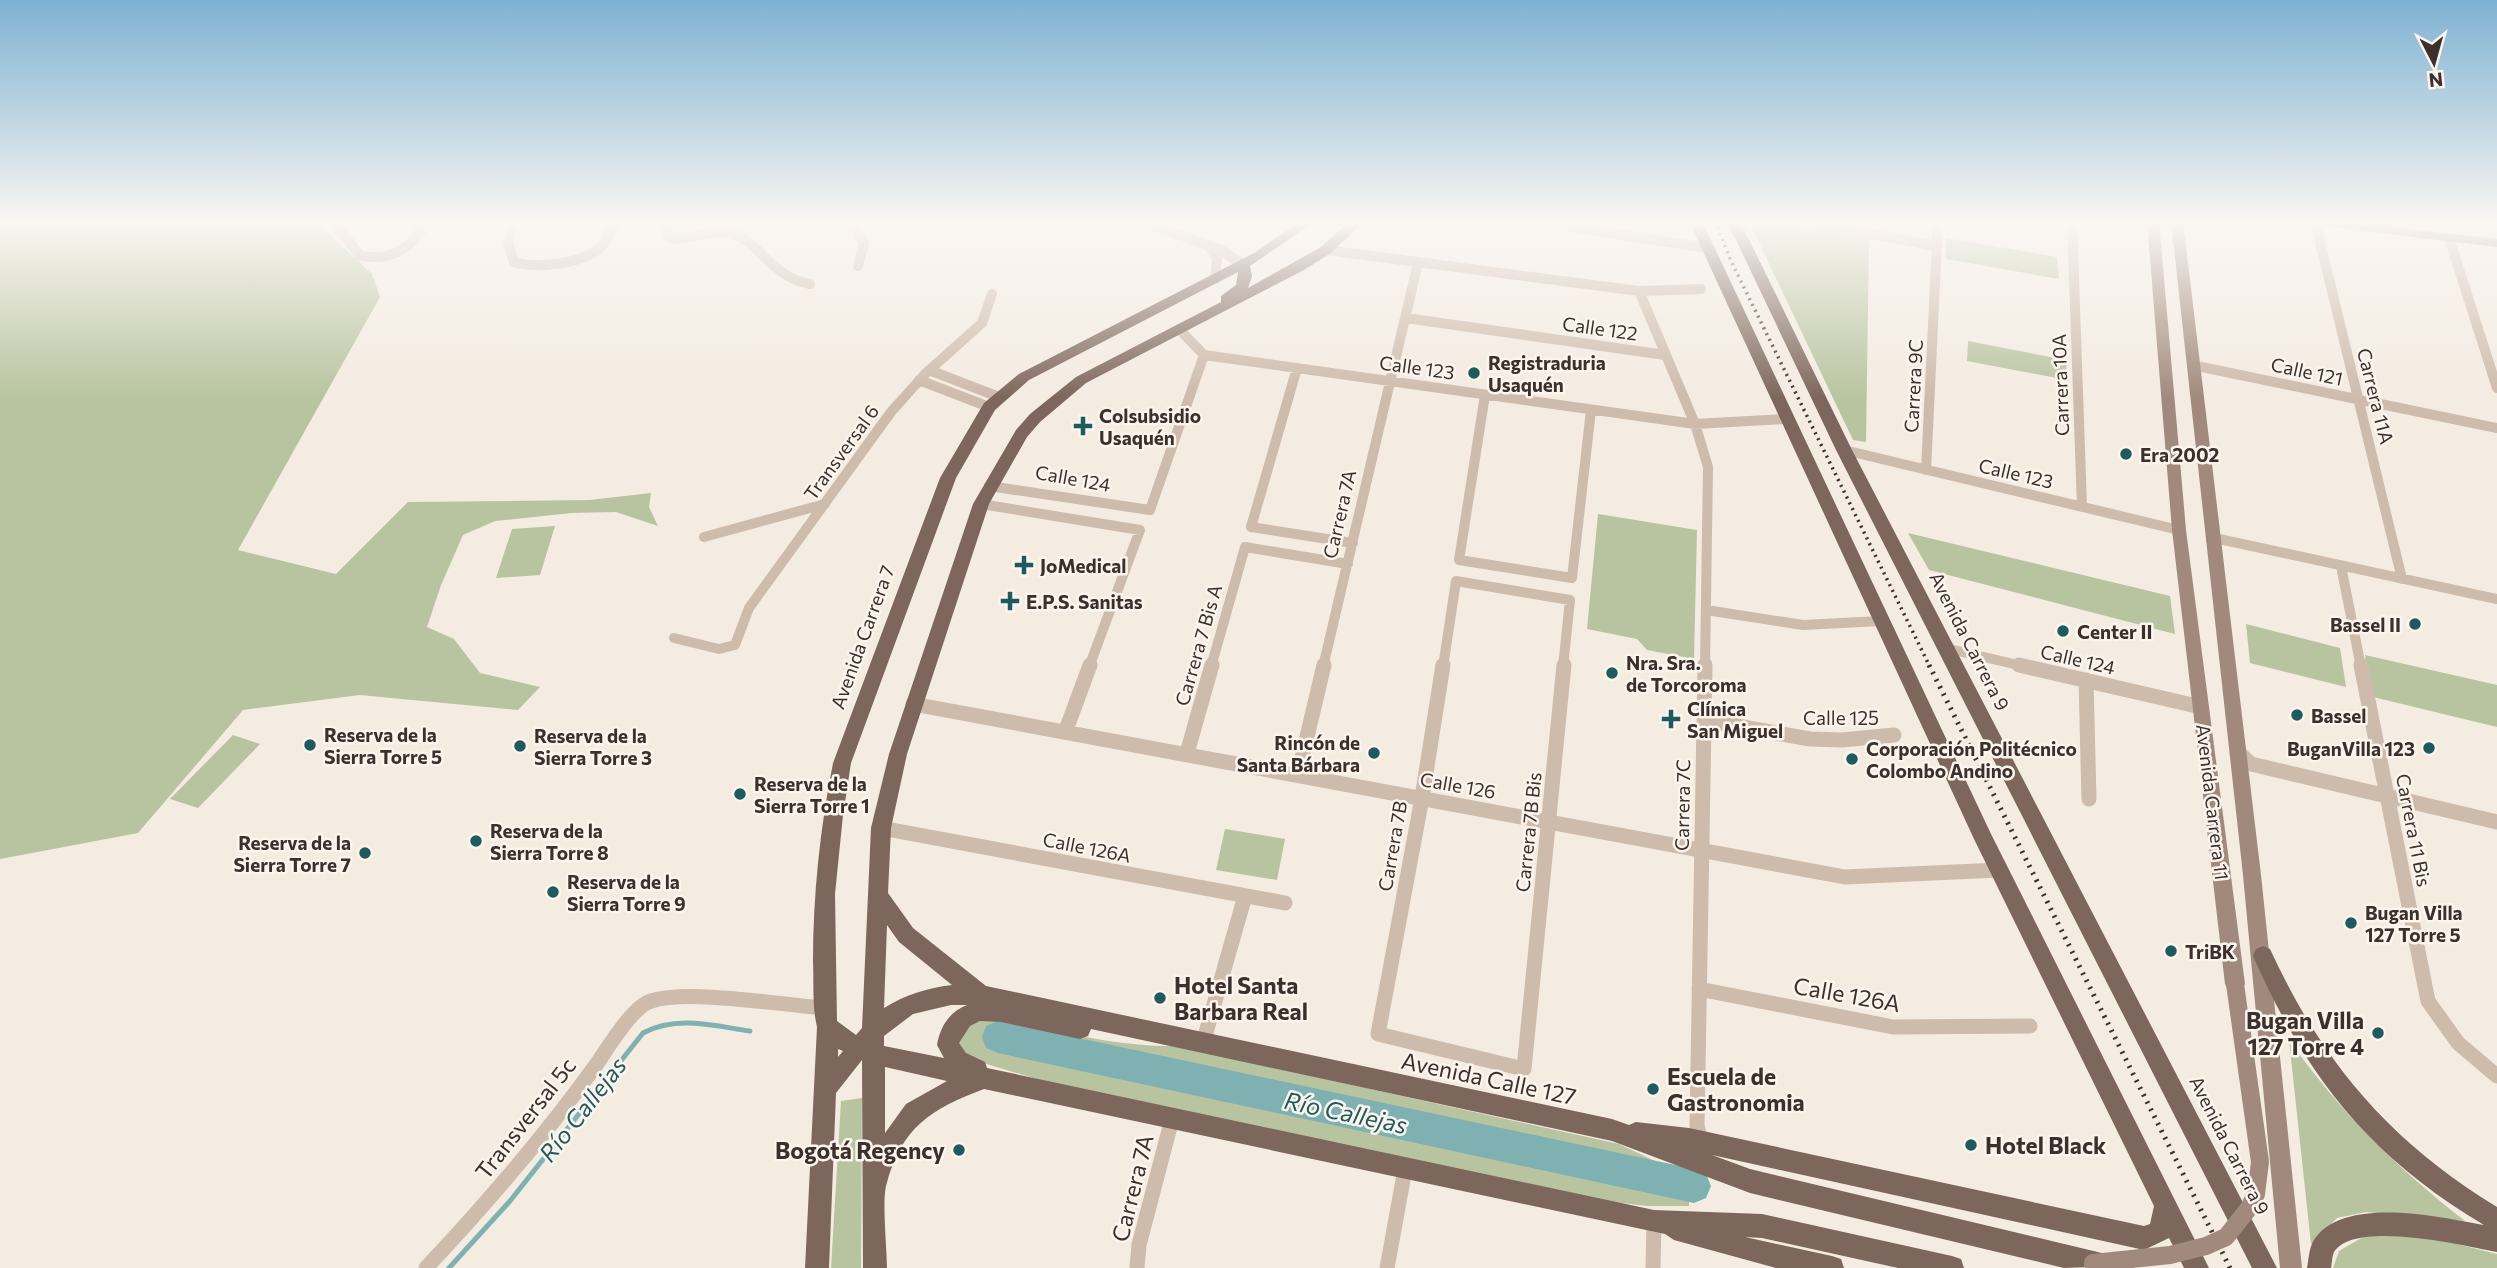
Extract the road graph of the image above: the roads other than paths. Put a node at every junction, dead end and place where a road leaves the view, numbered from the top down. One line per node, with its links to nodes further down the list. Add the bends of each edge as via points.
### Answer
1 (791, 280): 15 (street)
2 (1213, 280): 33 (main road, Avenida Carrera 7, via 1055,359)
3 (1244, 280): 21 (main road, via 1237,293)
4 (1276, 280): 20 (main road)
5 (1414, 280): 19 (street, Carrera 7A)
6 (1554, 280): 17 (street)
7 (1722, 280): 35 (main road)
8 (1762, 280): 38 (main road, Avenida Carrera 9)
9 (1935, 280): 39 (street, Carrera 9C)
10 (2074, 280): 43 (street, Carrera 10A)
11 (2158, 280): 44 (main road, Avenida Carrera 11)
12 (2183, 280): 25 (main road, Avenida Carrera 11)
13 (2329, 280): 32 (street, Carrera 11A)
14 (2464, 280): 24 (street)
15 (810, 284)
16 (1701, 289): 17 (street)
17 (1639, 291): 23 (street, Carrera 7C)
18 (992, 295): 27 (street, Transversal 6, via 982,323)
19 (1406, 318): 23 (street, Calle 122); 29 (street, Carrera 7A)
20 (1179, 329): 21 (main road); 22 (street)
21 (1150, 343): 40 (main road, via 1081,380 1052,402 1021,434)
22 (1204, 355): 26 (street, Calle 123); 40 (street, Calle 124, via 1150,510)
23 (1665, 355): 36 (street, Carrera 7C)
24 (2493, 361): 30 (street)
25 (2192, 365): 32 (street, Calle 121); 46 (main road, Avenida Carrera 11)
26 (1297, 368): 29 (street, Calle 123); 47 (street, via 1251,527)
27 (929, 370): 28 (street, Transversal 6); 33 (street)
28 (919, 380): 33 (street); 41 (street, Transversal 6)
29 (1392, 382): 31 (street, Calle 123); 47 (street, Carrera 7A)
30 (2497, 388)
31 (1485, 395): 34 (street, Calle 123); 34 (street, via 1459,560 1572,578)
32 (2359, 400): 37 (street, Calle 121); 50 (street, Carrera 11A)
33 (994, 402): 80 (main road, Avenida Carrera 7, via 944,487 842,763 828,845 823,950)
34 (1591, 410): 36 (street, Calle 123)
35 (1786, 419): 36 (street, Calle 123); 54 (main road)
36 (1695, 424): 53 (street, Carrera 7C, via 1708,467)
37 (2497, 428)
38 (1844, 450): 39 (street, Calle 123); 56 (main road, Avenida Carrera 9)
39 (1926, 470): 43 (street, Calle 123)
40 (989, 486): 42 (main road)
41 (825, 504): 45 (street); 55 (street, Transversal 6, via 750,608 735,645 719,649)
42 (981, 504): 58 (main road); 61 (street, Calle 124, via 1140,530)
43 (2082, 507): 44 (street, Calle 123)
44 (2179, 530): 59 (main road, Avenida Carrera 11)
45 (704, 537)
46 (2214, 537): 49 (street); 64 (main road, Avenida Carrera 11, via 2238,752)
47 (1353, 543): 48 (street, Carrera 7A)
48 (1348, 564): 63 (street, Carrera 7 Bis A, via 1245,547); 65 (street, Carrera 7A)
49 (2341, 566): 50 (street); 66 (street, Carrera 11 Bis)
50 (2402, 579): 52 (street)
51 (1456, 582): 67 (street, Carrera 7B); 69 (street, Carrera 7B Bis, via 1570,600)
52 (2497, 599)
53 (1706, 610): 54 (street, via 1803,625); 60 (street, Carrera 7C)
54 (1881, 621): 73 (main road)
55 (674, 638)
56 (1945, 648): 57 (street, Calle 124); 110 (main road, Avenida Carrera 9)
57 (2086, 681): 59 (street, Calle 124); 68 (street)
58 (913, 704): 61 (street, Calle 126); 71 (main road)
59 (2201, 707): 100 (main road, Avenida Carrera 11, bridge, via 2260,1162 2256,1194 2225,1237 2206,1247)
60 (1704, 720): 62 (street, Calle 125, via 1810,739); 72 (street, Carrera 7C)
61 (1066, 730): 63 (street, Calle 126)
62 (1894, 735)
63 (1187, 753): 65 (street, Calle 126)
64 (2245, 766): 66 (street); 77 (main road, Avenida Carrera 11)
65 (1298, 775): 67 (street, Calle 126)
66 (2388, 796): 70 (street); 86 (street, Carrera 11 Bis, via 2428,1001 2461,1048)
67 (1422, 798): 69 (street, Calle 126); 85 (street, Carrera 7B, via 1378,1034)
68 (2089, 799)
69 (1548, 821): 72 (street, Calle 126); 85 (street, Carrera 7B Bis)
70 (2497, 822)
71 (881, 828): 74 (main road); 75 (street, Calle 126A)
72 (1702, 849): 73 (street, Calle 126, via 1845,877); 78 (street, Carrera 7C)
73 (1999, 870): 96 (main road)
74 (877, 894): 79 (main road, via 906,935); 84 (main road)
75 (1245, 896): 76 (street, Calle 126A); 83 (street)
76 (1285, 902)
77 (2263, 956): 97 (main road, via 2293,1023 2342,1092 2410,1159); 111 (main road, Avenida Carrera 11)
78 (1699, 989): 81 (street, Calle 126A, via 1893,1027); 92 (street, Carrera 7C)
79 (981, 995): 82 (main road, Avenida Calle 127); 84 (main road, Avenida Calle 127, via 946,993 904,1005)
80 (827, 1018): 84 (main road); 88 (main road, Avenida Carrera 7); 101 (street, Transversal 5c, via 658,996 635,1012 500,1189)
81 (2030, 1026)
82 (1163, 1035): 83 (main road, Avenida Calle 127); 89 (main road, via 1097,1032 980,1011 952,1029 948,1045 958,1061)
83 (1203, 1043): 91 (main road, Avenida Calle 127)
84 (869, 1045): 87 (main road); 88 (main road, Avenida Calle 127); 95 (main road)
85 (1524, 1069)
86 (2497, 1076)
87 (984, 1078): 89 (main road); 95 (main road, via 944,1091 915,1111 888,1150)
88 (825, 1089): 102 (main road, Avenida Carrera 7)
89 (1040, 1090): 90 (main road)
90 (1172, 1119): 93 (main road); 104 (street, Carrera 7A)
91 (1612, 1130): 92 (main road); 94 (main road, Avenida Calle 127)
92 (1700, 1141): 94 (street, via 1713,1159); 96 (main road, via 2144,1238 2160,1232)
93 (1405, 1169): 98 (main road); 105 (street)
94 (1749, 1181): 100 (main road, Avenida Calle 127)
95 (874, 1194): 103 (main road)
96 (2166, 1204): 109 (main road)
97 (2497, 1220)
98 (1654, 1222): 106 (street); 107 (main road, via 1748,1250); 108 (main road, via 1762,1226)
99 (2497, 1240): 112 (main road, via 2381,1223 2356,1227 2329,1239 2321,1249)
100 (2105, 1266)
101 (426, 1268)
102 (817, 1268)
103 (875, 1268)
104 (1137, 1268)
105 (1387, 1268)
106 (1653, 1268)
107 (1832, 1268)
108 (1952, 1268)
109 (2197, 1268)
110 (2265, 1268)
111 (2291, 1268)
112 (2319, 1268)

